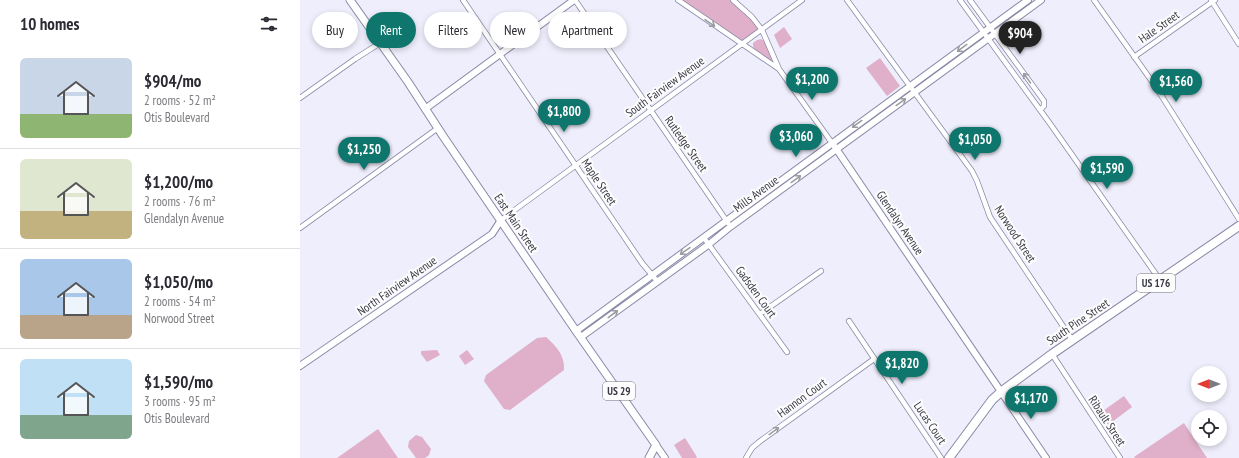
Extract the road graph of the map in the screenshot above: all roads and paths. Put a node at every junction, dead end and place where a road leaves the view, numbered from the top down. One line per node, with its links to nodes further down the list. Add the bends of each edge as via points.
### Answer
1 (350, 0): 14 (main road, East Main Street / US 29)
2 (463, 0): 24 (street, Maple Street)
3 (574, 0): 24 (street); 31 (street, Rutledge Street)
4 (678, 0): 21 (street, Glendalyn Avenue, one-way to 21)
5 (733, 0): 16 (street, Glendalyn Avenue)
6 (802, 0): 16 (street, South Fairview Avenue)
7 (847, 0): 27 (street, Norwood Street)
8 (960, 0): 17 (street)
9 (970, 0): 15 (street)
10 (1028, 0): 15 (street, Mills Avenue)
11 (1041, 0): 18 (street, Mills Avenue)
12 (1094, 0): 25 (street)
13 (1213, 1): 20 (street); 25 (street, Hale Street)
14 (366, 23)
15 (990, 27): 17 (street, Mills Avenue); 18 (street)
16 (762, 30): 21 (street, South Fairview Avenue); 26 (street, Glendalyn Avenue)
17 (984, 32): 19 (street); 27 (street, Mills Avenue, one-way to 27)
18 (995, 34): 19 (street, Mills Avenue); 32 (street, one-way to 18, via 1044,106 1044,101)
19 (988, 38): 28 (street, Mills Avenue); 32 (street)
20 (1239, 44)
21 (742, 45): 26 (street, Glendalyn Avenue); 31 (street, South Fairview Avenue)
22 (372, 48): 29 (street)
23 (383, 48): 30 (main road, East Main Street / US 29)
24 (500, 54): 30 (street); 36 (street, Maple Street)
25 (1134, 57): 37 (street, via 1185,131)
26 (779, 69): 34 (street, Glendalyn Avenue)
27 (910, 86): 28 (street, Norwood Street); 34 (street, Mills Avenue, one-way to 34)
28 (914, 92): 35 (street, Mills Avenue, one-way to 28); 53 (street, Norwood Street, via 972,171 990,217)
29 (300, 98)
30 (425, 109): 33 (main road, East Main Street / US 29)
31 (650, 110): 36 (street, South Fairview Avenue); 39 (street, Rutledge Street)
32 (1040, 110): 47 (street)
33 (438, 128): 38 (main road, East Main Street / US 29); 42 (street)
34 (832, 143): 35 (street, Glendalyn Avenue); 39 (street, Mills Avenue)
35 (836, 149): 41 (street, Mills Avenue, one-way to 35); 58 (street, Glendalyn Avenue)
36 (576, 165): 38 (street, South Fairview Avenue); 46 (street, Maple Street)
37 (1239, 219)
38 (501, 220): 51 (main road, East Main Street / US 29); 57 (street, North Fairview Avenue, via 492,234)
39 (726, 220): 41 (street, Rutledge Street); 43 (street, Mills Avenue)
40 (1239, 226): 47 (highway, South Pine Street / US 176)
41 (730, 227): 44 (street, Mills Avenue)
42 (300, 228)
43 (704, 238): 44 (street, Gadsden Court); 46 (street, Mills Avenue, one-way to 46)
44 (708, 245): 48 (street, Mills Avenue); 49 (street, Gadsden Court)
45 (821, 271): 49 (street)
46 (652, 275): 48 (street, Maple Street); 51 (street, Mills Avenue)
47 (1160, 280): 53 (highway, South Pine Street / US 176)
48 (657, 281): 52 (street, Mills Avenue, one-way to 48)
49 (760, 314): 54 (street, Gadsden Court)
50 (849, 321): 56 (street, Lucas Court)
51 (576, 330): 52 (main road, East Main Street / US 29)
52 (581, 337): 59 (main road, East Main Street / US 29)
53 (1073, 341): 55 (highway, South Pine Street / US 176)
54 (787, 352)
55 (1052, 354): 58 (highway, South Pine Street / US 176); 60 (street, Ribault Street)
56 (874, 358): 63 (street, Hannon Court, one-way to 56, via 759,442); 64 (street, Lucas Court)
57 (300, 366)
58 (1002, 391): 65 (highway, South Pine Street / US 176); 66 (street, Glendalyn Avenue)
59 (656, 445): 61 (main road); 62 (street, East Main Street)
60 (1117, 457)
61 (650, 458)
62 (665, 458)
63 (746, 458)
64 (941, 458)
65 (950, 458)
66 (1046, 458)

